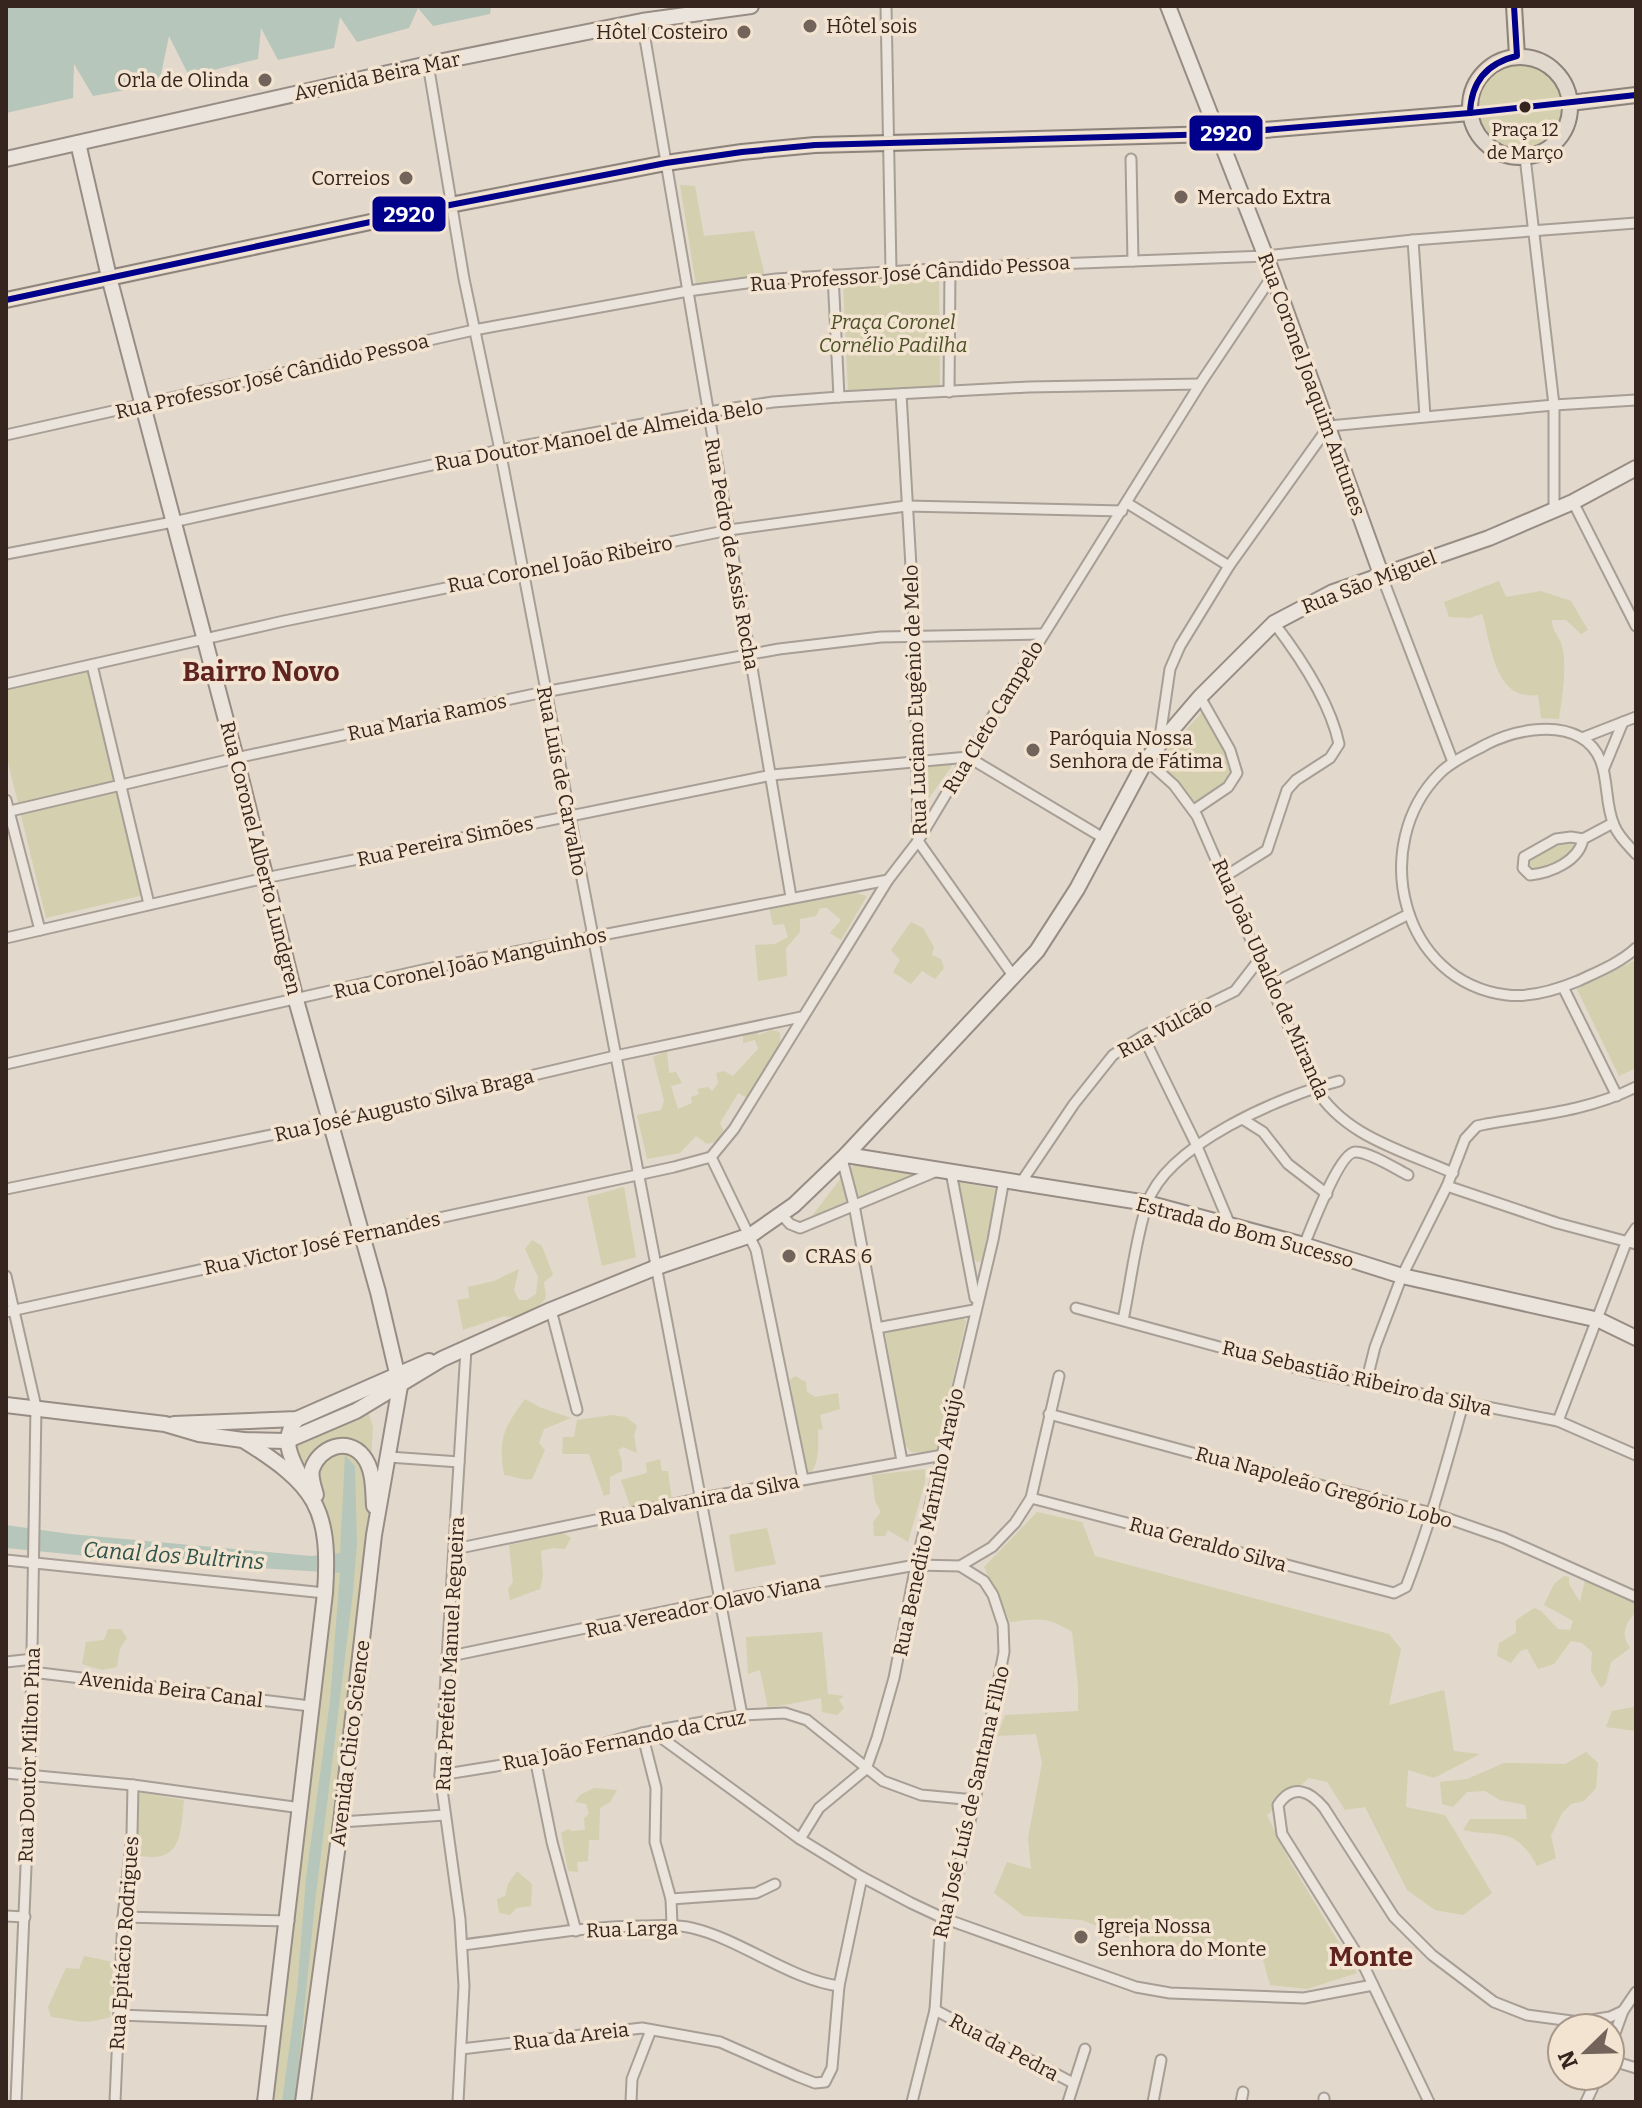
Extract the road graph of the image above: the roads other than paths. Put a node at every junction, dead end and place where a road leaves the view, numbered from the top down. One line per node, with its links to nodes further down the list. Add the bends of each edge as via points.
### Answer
1 (751, 6): 5 (main road, Avenida Beira Mar)
2 (886, 6): 13 (street)
3 (1168, 6): 11 (main road, Rua Coronel Joaquim Antunes)
4 (1514, 6): 6 (main road)
5 (642, 21): 7 (main road, Avenida Beira Mar); 17 (street, Rua Pedro de Assis Rocha)
6 (1517, 56): 9 (main road, via 1550,66 1566,86); 10 (main road, via 1485,71 1474,86)
7 (428, 64): 12 (main road, Avenida Beira Mar); 18 (street, Rua Luís de Carvalho)
8 (1636, 95): 9 (main road)
9 (1570, 103): 14 (main road, via 1558,139)
10 (1470, 113): 11 (main road); 14 (main road, via 1489,146)
11 (1216, 134): 13 (main road); 22 (main road, Rua Coronel Joaquim Antunes)
12 (78, 143): 15 (main road, Avenida Beira Mar); 28 (main road, Rua Coronel Alberto Lundgren)
13 (889, 143): 17 (main road, via 773,148); 25 (street)
14 (1525, 157): 20 (street)
15 (6, 159)
16 (1131, 159): 23 (street)
17 (666, 163): 18 (main road); 29 (street, Rua Pedro de Assis Rocha)
18 (450, 205): 28 (main road); 31 (street, Rua Luís de Carvalho)
19 (1636, 223): 20 (street, Rua Professor José Cândido Pessoa)
20 (1533, 231): 21 (street, Rua Professor José Cândido Pessoa); 37 (street)
21 (1413, 240): 22 (street, Rua Professor José Cândido Pessoa); 40 (street)
22 (1266, 256): 23 (street, Rua Professor José Cândido Pessoa); 27 (main road, Rua Coronel Joaquim Antunes)
23 (1133, 261): 24 (street, Rua Professor José Cândido Pessoa)
24 (950, 268): 25 (street, Rua Professor José Cândido Pessoa); 33 (street)
25 (891, 271): 26 (street, Rua Professor José Cândido Pessoa)
26 (833, 275): 29 (street, Rua Professor José Cândido Pessoa); 35 (street)
27 (1273, 275): 32 (street, Rua Cleto Campelo); 41 (main road, Rua Coronel Joaquim Antunes)
28 (109, 277): 30 (main road); 38 (main road, Rua Coronel Alberto Lundgren)
29 (688, 291): 31 (street, Rua Professor José Cândido Pessoa); 39 (street, Rua Pedro de Assis Rocha)
30 (6, 300)
31 (474, 330): 38 (street, Rua Professor José Cândido Pessoa); 43 (street, Rua Luís de Carvalho)
32 (1200, 384): 33 (street, Rua Doutor Manoel de Almeida Belo); 47 (street, Rua Cleto Campelo)
33 (949, 392): 34 (street, Rua Doutor Manoel de Almeida Belo)
34 (901, 394): 35 (street, Rua Doutor Manoel de Almeida Belo); 46 (street, Rua Luciano Eugênio de Melo)
35 (839, 397): 39 (street, Rua Doutor Manoel de Almeida Belo)
36 (1636, 400): 37 (street)
37 (1554, 405): 40 (street); 48 (street)
38 (142, 406): 42 (street, Rua Professor José Cândido Pessoa); 49 (main road, Rua Coronel Alberto Lundgren)
39 (708, 412): 43 (street, Rua Doutor Manoel de Almeida Belo); 50 (street, Rua Pedro de Assis Rocha)
40 (1425, 416): 41 (street)
41 (1329, 426): 52 (street); 54 (main road, Rua Coronel Joaquim Antunes)
42 (6, 435)
43 (500, 450): 49 (street, Rua Doutor Manoel de Almeida Belo); 53 (street, Rua Luís de Carvalho)
44 (1636, 468): 45 (main road, Rua São Miguel)
45 (1573, 502): 48 (main road, Rua São Miguel); 56 (street)
46 (906, 506): 47 (street, Rua Coronel João Ribeiro); 50 (street, Rua Coronel João Ribeiro); 58 (street, Rua Luciano Eugênio de Melo)
47 (1124, 507): 52 (street); 57 (street, Rua Cleto Campelo)
48 (1554, 510): 54 (main road, Rua São Miguel)
49 (173, 522): 51 (street, Rua Doutor Manoel de Almeida Belo); 59 (main road, Rua Coronel Alberto Lundgren)
50 (729, 530): 53 (street, Rua Coronel João Ribeiro); 60 (street, Rua Pedro de Assis Rocha)
51 (6, 554)
52 (1229, 566): 68 (street, via 1175,656)
53 (523, 571): 59 (street, Rua Coronel João Ribeiro); 63 (street, Rua Luís de Carvalho)
54 (1381, 574): 55 (main road, Rua São Miguel, via 1312,601); 72 (street, Rua Coronel Joaquim Antunes)
55 (1274, 623): 64 (main road, Rua São Miguel); 85 (street, via 1297,653 1339,744 1327,760 1287,790 1267,850)
56 (1636, 626)
57 (1043, 634): 58 (street, Rua Maria Ramos); 69 (street, Rua Cleto Campelo)
58 (915, 636): 60 (street, Rua Maria Ramos, via 818,643); 73 (street, Rua Luciano Eugênio de Melo)
59 (205, 639): 61 (street, Rua Coronel João Ribeiro); 70 (main road, Rua Coronel Alberto Lundgren)
60 (750, 655): 63 (street, Rua Maria Ramos); 75 (street, Rua Pedro de Assis Rocha)
61 (92, 665): 62 (street, Rua Coronel João Ribeiro); 76 (street)
62 (6, 684)
63 (544, 692): 70 (street, Rua Maria Ramos); 79 (street, Rua Luís de Carvalho)
64 (1200, 697): 68 (main road, Rua São Miguel); 78 (street, via 1237,773 1228,787)
65 (1636, 717): 66 (street)
66 (1623, 722): 67 (street); 74 (street)
67 (1582, 738): 72 (street, via 1554,729 1528,731); 74 (street)
68 (1159, 744): 71 (main road, Rua São Miguel)
69 (968, 757): 73 (street, Rua Pereira Simões); 81 (street); 83 (street, Rua Cleto Campelo)
70 (236, 758): 76 (street, Rua Maria Ramos); 86 (main road, Rua Coronel Alberto Lundgren)
71 (1146, 760): 78 (street, Rua João Ubaldo de Miranda); 81 (main road, Rua São Miguel)
72 (1453, 762): 90 (street, via 1433,780 1409,822 1399,876)
73 (916, 764): 75 (street, Rua Pereira Simões); 83 (street, Rua Luciano Eugênio de Melo)
74 (1604, 768): 80 (street)
75 (772, 775): 79 (street, Rua Pereira Simões); 88 (street, Rua Pedro de Assis Rocha)
76 (121, 785): 77 (street, Rua Maria Ramos); 89 (street)
77 (7, 808): 91 (street)
78 (1194, 810): 85 (street, Rua João Ubaldo de Miranda)
79 (569, 815): 86 (street, Rua Pereira Simões); 92 (street, Rua Luís de Carvalho)
80 (1613, 823): 82 (street); 84 (street)
81 (1105, 839): 96 (main road, Rua São Miguel, via 1051,932)
82 (1583, 839): 82 (street, via 1565,837 1538,847 1522,859 1523,868 1530,875 1565,863 1580,850)
83 (918, 841): 87 (street, Rua Cleto Campelo); 96 (street, Rua Luciano Eugênio de Melo)
84 (1636, 854)
85 (1224, 877): 95 (street, Rua João Ubaldo de Miranda)
86 (265, 878): 89 (street, Rua Pereira Simões); 99 (main road, Rua Coronel Alberto Lundgren)
87 (888, 880): 88 (street, Rua Coronel João Manguinhos); 100 (street, Rua Cleto Campelo)
88 (791, 897): 92 (street, Rua Coronel João Manguinhos)
89 (149, 904): 91 (street, Rua Pereira Simões)
90 (1409, 914): 97 (street); 98 (street, via 1432,955 1481,988 1525,995)
91 (40, 930): 93 (street, Rua Pereira Simões)
92 (593, 937): 99 (street, Rua Coronel João Manguinhos); 102 (street, Rua Luís de Carvalho)
93 (6, 938)
94 (1636, 948): 98 (street)
95 (1259, 960): 97 (street, Rua João Ubaldo de Miranda); 101 (street, Rua Vulcão, via 1235,991)
96 (1014, 977): 112 (main road, Rua São Miguel)
97 (1270, 985): 105 (street, Rua João Ubaldo de Miranda)
98 (1563, 987): 107 (street)
99 (296, 1000): 103 (street, Rua Coronel João Manguinhos); 109 (main road, Rua Coronel Alberto Lundgren)
100 (801, 1017): 102 (street, Rua José Augusto Silva Braga); 111 (street, Rua Cleto Campelo, via 734,1129)
101 (1143, 1036): 110 (street); 118 (street, Rua Vulcão, via 1104,1064)
102 (615, 1056): 109 (street, Rua José Augusto Silva Braga); 115 (street, Rua Luís de Carvalho)
103 (6, 1064)
104 (1339, 1081): 105 (street)
105 (1315, 1087): 108 (street); 114 (street, Rua João Ubaldo de Miranda, via 1350,1126)
106 (1636, 1087): 107 (street)
107 (1617, 1096): 114 (street, via 1582,1108 1477,1126)
108 (1244, 1120): 110 (street); 121 (street)
109 (330, 1123): 120 (street, Rua José Augusto Silva Braga); 127 (main road, Rua Coronel Alberto Lundgren)
110 (1196, 1144): 122 (street); 125 (street)
111 (711, 1157): 115 (street); 128 (street)
112 (844, 1157): 113 (main road, Estrada do Bom Sucesso); 123 (street); 124 (main road, Rua São Miguel)
113 (946, 1171): 117 (main road, Estrada do Bom Sucesso); 123 (street); 134 (street)
114 (1453, 1173): 119 (street)
115 (638, 1174): 127 (street, Rua Victor José Fernandes); 131 (street, Rua Luís de Carvalho)
116 (1408, 1175): 121 (street, via 1353,1152)
117 (1004, 1179): 118 (main road, Estrada do Bom Sucesso); 134 (street, Rua Benedito Marinho Araújo)
118 (1022, 1181): 122 (main road, Estrada do Bom Sucesso)
119 (1447, 1186): 129 (street); 133 (street)
120 (6, 1189)
121 (1327, 1194): 130 (street)
122 (1147, 1203): 125 (main road, Estrada do Bom Sucesso); 138 (street)
123 (854, 1205): 124 (street, via 800,1228); 140 (street)
124 (782, 1215): 128 (main road, Rua São Miguel)
125 (1230, 1225): 130 (main road, Estrada do Bom Sucesso)
126 (1636, 1228): 129 (street)
127 (362, 1233): 137 (street, Rua Victor José Fernandes); 144 (main road, Rua Coronel Alberto Lundgren)
128 (751, 1235): 131 (main road, Rua São Miguel); 161 (street)
129 (1631, 1243): 139 (street)
130 (1304, 1245): 133 (main road, Estrada do Bom Sucesso)
131 (657, 1267): 136 (main road, Rua São Miguel); 163 (street, Rua Luís de Carvalho)
132 (6, 1276): 137 (street, Rua Doutor Milton Pina)
133 (1402, 1276): 139 (main road, Estrada do Bom Sucesso); 145 (street)
134 (975, 1306): 140 (street); 156 (street, Rua Benedito Marinho Araújo)
135 (1076, 1308): 138 (street, Rua Sebastião Ribeiro da Silva)
136 (551, 1310): 142 (main road, Rua São Miguel); 149 (street)
137 (11, 1311): 148 (street, Rua Doutor Milton Pina)
138 (1123, 1320): 145 (street, Rua Sebastião Ribeiro da Silva)
139 (1599, 1320): 141 (main road, Estrada do Bom Sucesso); 152 (street)
140 (877, 1328): 159 (street)
141 (1636, 1338)
142 (466, 1349): 144 (main road, Rua São Miguel, via 421,1363); 160 (street, Rua Prefeito Manuel Regueira)
143 (1059, 1376): 150 (street)
144 (399, 1380): 151 (main road); 155 (main road, via 356,1411); 158 (main road, Avenida Chico Science)
145 (1366, 1383): 146 (street, Rua Sebastião Ribeiro da Silva)
146 (1463, 1404): 152 (street, Rua Sebastião Ribeiro da Silva); 166 (street)
147 (6, 1405): 148 (main road)
148 (36, 1407): 153 (main road); 169 (street, Rua Doutor Milton Pina)
149 (577, 1410)
150 (1049, 1414): 164 (street); 166 (street, Rua Napoleão Gregório Lobo)
151 (297, 1419): 153 (main road); 155 (main road)
152 (1558, 1421): 157 (street, Rua Sebastião Ribeiro da Silva)
153 (165, 1424): 154 (main road)
154 (243, 1440): 155 (main road); 162 (main road, Avenida Chico Science)
155 (286, 1441): 162 (main road)
156 (943, 1455): 159 (street, Rua Dalvanira da Silva); 171 (street, Rua Benedito Marinho Araújo)
157 (1636, 1455)
158 (389, 1457): 160 (street); 167 (main road, Avenida Chico Science)
159 (902, 1461): 161 (street, Rua Dalvanira da Silva)
160 (459, 1462): 168 (street, Rua Prefeito Manuel Regueira)
161 (803, 1479): 163 (street, Rua Dalvanira da Silva)
162 (304, 1485): 165 (main road, Avenida Chico Science)
163 (702, 1498): 168 (street, Rua Dalvanira da Silva); 175 (street, Rua Luís de Carvalho)
164 (1031, 1498): 166 (street, Rua Geraldo Silva, via 1394,1593 1406,1587); 172 (street, via 992,1547)
165 (320, 1511): 167 (main road, via 311,1479 319,1456 329,1448 355,1449 370,1471); 173 (main road, Avenida Chico Science)
166 (1432, 1513): 174 (street, Rua Napoleão Gregório Lobo, via 1504,1538)
167 (374, 1535): 192 (main road, Avenida Chico Science)
168 (455, 1549): 176 (street, Rua Prefeito Manuel Regueira)
169 (35, 1559): 170 (street); 173 (street); 177 (street, Rua Doutor Milton Pina)
170 (6, 1560)
171 (916, 1565): 172 (street, Rua Vereador Olavo Viana); 175 (street, Rua Vereador Olavo Viana); 184 (street, Rua Benedito Marinho Araújo, via 894,1678)
172 (960, 1566): 189 (street, Rua José Luís de Santana Filho, via 984,1581 1003,1625 1004,1652)
173 (325, 1593): 180 (main road, Avenida Chico Science)
174 (1636, 1597)
175 (720, 1600): 176 (street, Rua Vereador Olavo Viana); 181 (street, Rua Luís de Carvalho)
176 (446, 1657): 187 (street, Rua Prefeito Manuel Regueira)
177 (33, 1659): 178 (street); 179 (street, Rua Doutor Milton Pina)
178 (6, 1662)
179 (32, 1672): 180 (street, Avenida Beira Canal); 186 (street, Rua Doutor Milton Pina)
180 (310, 1706): 190 (main road, Avenida Chico Science)
181 (742, 1715): 182 (street, Rua João Fernando da Cruz); 184 (street, Rua João Fernando da Cruz, via 793,1714 807,1720)
182 (647, 1732): 183 (street, Rua João Fernando da Cruz); 193 (street); 196 (street, via 656,1788 655,1842)
183 (535, 1758): 187 (street, Rua João Fernando da Cruz); 203 (street)
184 (866, 1769): 189 (street, Rua João Fernando da Cruz, via 905,1791); 193 (street, via 819,1808)
185 (6, 1773): 186 (street)
186 (30, 1773): 188 (street); 198 (street, Rua Doutor Milton Pina)
187 (440, 1775): 191 (street, Rua Prefeito Manuel Regueira)
188 (133, 1785): 190 (street); 199 (street, Rua Epitácio Rodrigues)
189 (975, 1800): 200 (street, Rua José Luís de Santana Filho)
190 (301, 1808): 201 (main road, Avenida Chico Science)
191 (445, 1815): 192 (street); 204 (street, Rua Prefeito Manuel Regueira)
192 (341, 1822): 220 (main road, Avenida Chico Science)
193 (800, 1839): 194 (street)
194 (862, 1877): 200 (street); 206 (street)
195 (775, 1884): 196 (street, via 756,1893)
196 (671, 1899): 202 (street)
197 (6, 1916): 198 (street)
198 (25, 1917): 217 (street, Rua Doutor Milton Pina)
199 (123, 1917): 201 (street); 210 (street, Rua Epitácio Rodrigues)
200 (943, 1918): 205 (street, via 1160,1992 1304,1998); 208 (street, Rua José Luís de Santana Filho)
201 (289, 1921): 211 (main road, Avenida Chico Science)
202 (672, 1925): 203 (street, Rua Larga); 206 (street, Rua Larga, via 728,1940)
203 (576, 1931): 204 (street, Rua Larga)
204 (462, 1945): 213 (street, Rua Prefeito Manuel Regueira)
205 (1373, 1985): 209 (street, via 1282,1834 1278,1805 1289,1794 1314,1795 1394,1917 1425,1949 1494,2002 1527,2015 1579,2022); 226 (street)
206 (839, 1986): 212 (street, Rua da Areia, via 832,2068 825,2082 815,2083 720,2042)
207 (1636, 1992): 209 (street)
208 (935, 2010): 216 (street, Rua da Pedra); 223 (street, Rua José Luís de Santana Filho)
209 (1623, 2011)
210 (119, 2015): 211 (street); 218 (street, Rua Epitácio Rodrigues)
211 (275, 2021): 219 (main road, Avenida Chico Science)
212 (651, 2030): 213 (street, Rua da Areia, via 622,2028); 222 (street, via 632,2079)
213 (461, 2049): 221 (street, Rua Prefeito Manuel Regueira)
214 (1085, 2049): 216 (street)
215 (1161, 2060): 225 (street)
216 (1073, 2083): 224 (street)
217 (16, 2102)
218 (115, 2102)
219 (265, 2102)
220 (303, 2102)
221 (458, 2102)
222 (631, 2102)
223 (912, 2102)
224 (1068, 2102)
225 (1153, 2102)
226 (1429, 2102)

